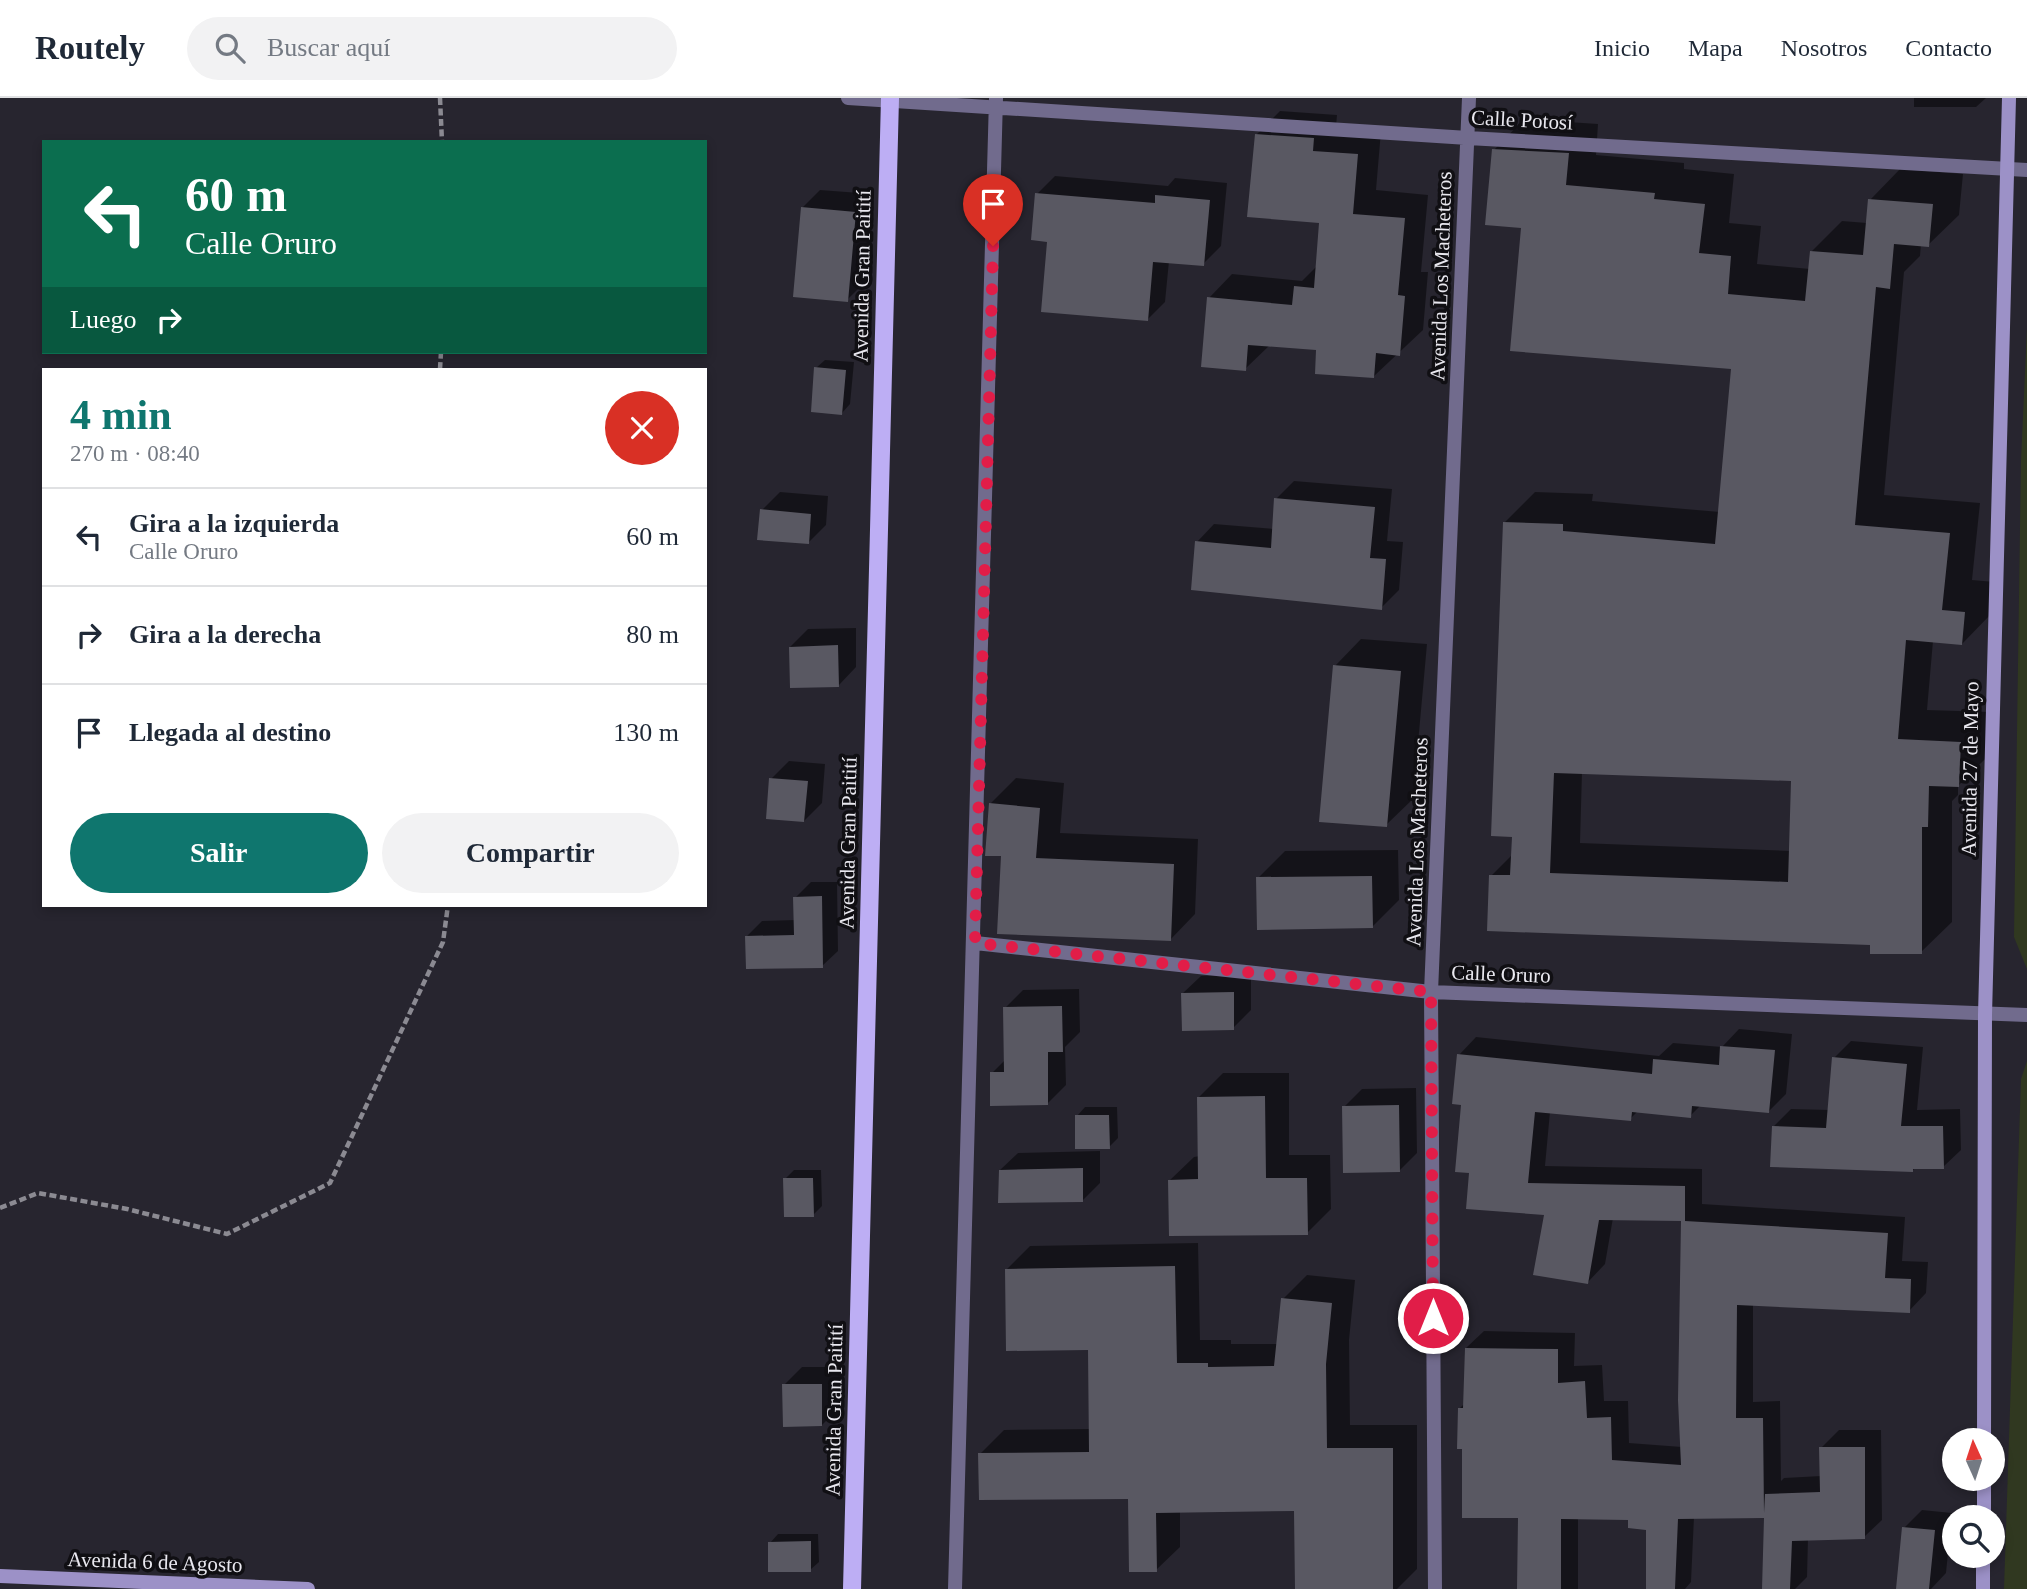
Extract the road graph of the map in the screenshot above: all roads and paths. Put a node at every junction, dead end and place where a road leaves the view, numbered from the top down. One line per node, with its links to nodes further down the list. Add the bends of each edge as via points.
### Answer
1 (440, 98): 8 (path)
2 (848, 98): 5 (street, Calle Potosí)
3 (1469, 98): 7 (street, Avenida Los Macheteros)
4 (2009, 98): 9 (main road, Avenida 27 de Mayo)
5 (890, 99): 6 (street, Calle Potosí); 21 (main road, Avenida Gran Paitití)
6 (996, 102): 7 (street, Calle Potosí); 12 (street)
7 (1468, 138): 9 (street, Calle Potosí); 13 (street, Avenida Los Macheteros)
8 (442, 140)
9 (2006, 169): 10 (street, Calle Potosí); 14 (main road, Avenida 27 de Mayo)
10 (2027, 170)
11 (448, 907): 16 (path, via 443,942 330,1184 227,1234 38,1193)
12 (975, 943): 13 (street, Calle Oruro); 22 (street)
13 (1431, 992): 14 (street, Calle Oruro); 23 (street, Avenida Los Macheteros)
14 (1985, 1015): 15 (street, Calle Oruro); 17 (main road, Avenida 27 de Mayo)
15 (2027, 1015)
16 (0, 1208)
17 (1984, 1428)
18 (1983, 1568): 24 (main road)
19 (0, 1576): 20 (main road, Avenida 6 de Agosto)
20 (307, 1589)
21 (852, 1589)
22 (955, 1589)
23 (1435, 1589)
24 (1983, 1589)

